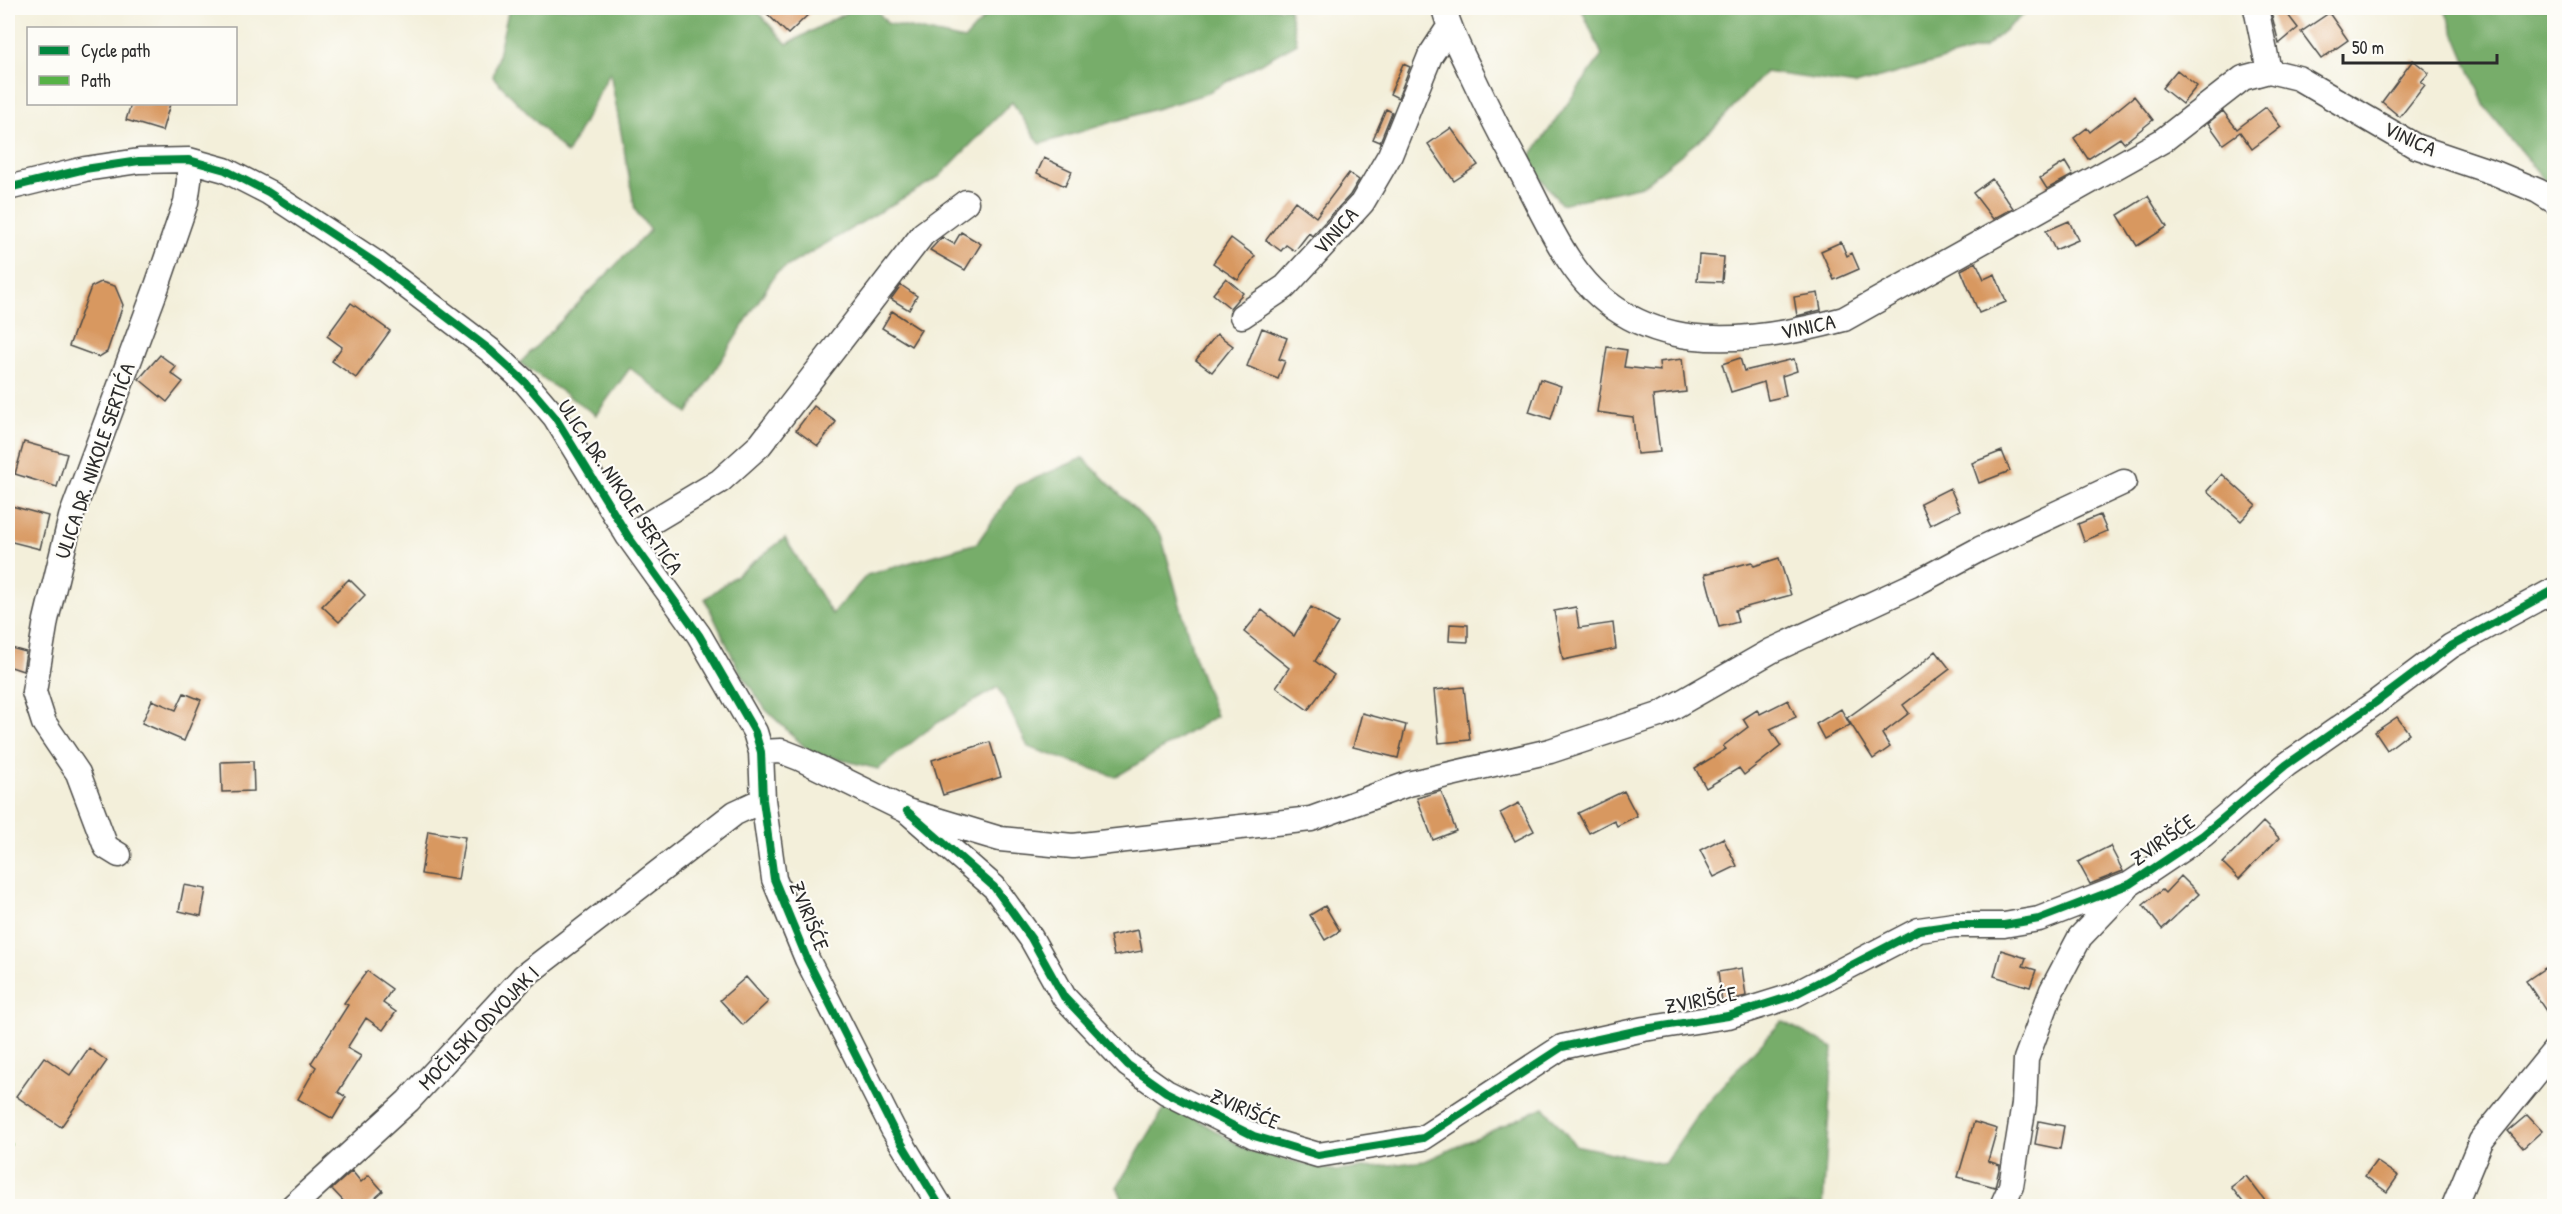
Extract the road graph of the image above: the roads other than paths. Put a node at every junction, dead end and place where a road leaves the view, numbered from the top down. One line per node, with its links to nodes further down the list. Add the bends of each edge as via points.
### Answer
1 (2256, 8): 3 (street)
2 (1446, 17): 3 (street, VINICA, via 1498,129 1569,261 1607,304 1640,323 1688,338 1753,337 1801,331 1845,319 2162,141 2243,78); 8 (street, VINICA, via 1390,155 1362,203 1285,287)
3 (2269, 71): 6 (street, VINICA, via 2298,78 2415,146 2495,173)
4 (189, 160): 5 (street, ULICA DR. NIKOLE SERTIĆA, via 139,161 86,169); 10 (street, ULICA DR. NIKOLE SERTIĆA, via 225,170 268,192 376,263 489,350 525,382 555,417); 15 (street, ULICA DR. NIKOLE SERTIĆA, via 186,202 71,517 46,620 34,692 44,723 78,773 106,847)
5 (8, 188)
6 (2554, 201)
7 (966, 202): 10 (street, ULICA DR. NIKOLE SERTIĆA, via 923,234 760,445 720,481)
8 (1242, 316)
9 (2124, 482): 14 (street, ZVIRIŠĆE, via 1771,651 1659,714 1550,751 1408,784 1311,819 1073,846 1000,839)
10 (628, 536): 12 (street, ULICA DR. NIKOLE SERTIĆA, via 699,635 755,732)
11 (2554, 590): 16 (street, ZVIRIŠĆE, via 2451,646 2286,765 2203,835)
12 (760, 752): 13 (street, ZVIRIŠĆE); 14 (street, ZVIRIŠĆE, via 781,751 799,758)
13 (763, 800): 18 (street, MOČILSKI ODVOJAK I, via 735,813 525,976 408,1101); 19 (street, ZVIRIŠĆE, via 774,879 807,959 893,1129)
14 (907, 811): 16 (street, ZVIRIŠĆE, via 994,887 1031,938 1064,997 1128,1065 1166,1092 1254,1136 1318,1155 1423,1138 1562,1047 1728,1016 1792,996 1919,930 2039,919)
15 (118, 855)
16 (2130, 884): 20 (street, ZVIRIŠĆE, via 2080,937 2052,990 2026,1059 2024,1104 2013,1175)
17 (2554, 1051): 21 (street, via 2481,1141)
18 (292, 1206)
19 (940, 1206)
20 (2002, 1206)
21 (2454, 1206)

